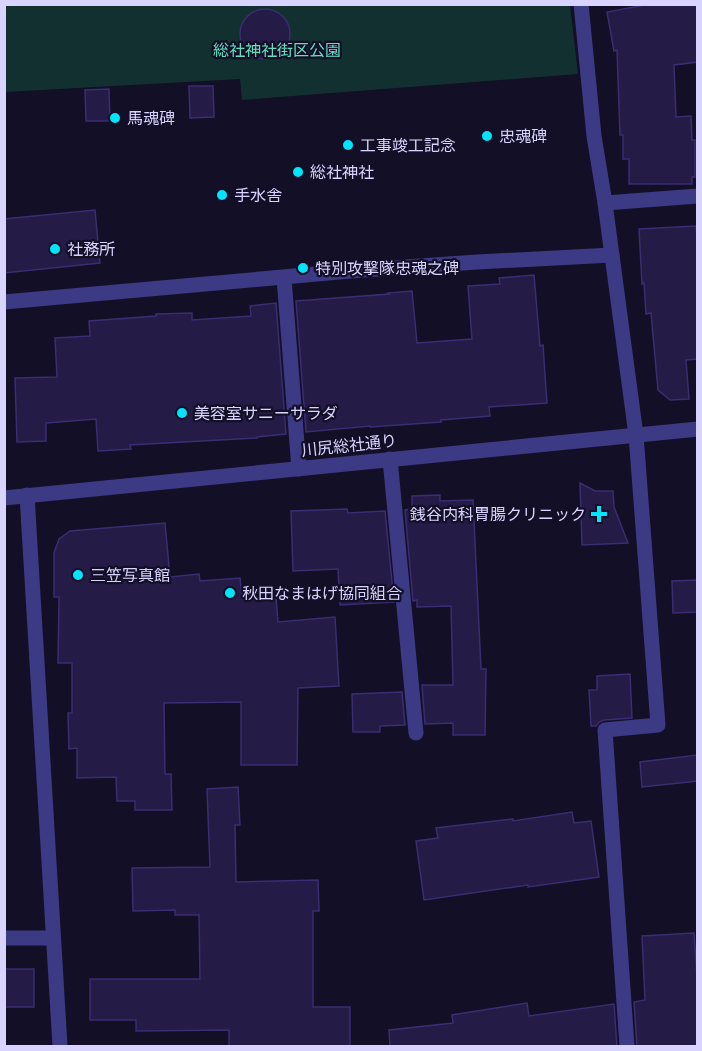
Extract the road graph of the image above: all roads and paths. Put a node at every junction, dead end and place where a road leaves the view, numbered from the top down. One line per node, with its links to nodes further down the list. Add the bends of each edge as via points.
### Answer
1 (581, 4): 3 (street)
2 (698, 196): 3 (street)
3 (605, 202): 4 (street)
4 (612, 255): 5 (street); 8 (street)
5 (284, 278): 6 (street); 10 (street)
6 (4, 302)
7 (698, 429): 8 (street, 川尻総社通り)
8 (636, 435): 9 (street, 川尻総社通り); 17 (street, via 658,725 605,730)
9 (390, 459): 10 (street, 川尻総社通り); 13 (street)
10 (299, 469): 11 (street, 川尻総社通り)
11 (27, 495): 12 (street, 川尻総社通り); 15 (street)
12 (4, 498)
13 (416, 733)
14 (4, 938): 15 (street)
15 (53, 938): 16 (street)
16 (60, 1047)
17 (627, 1047)

